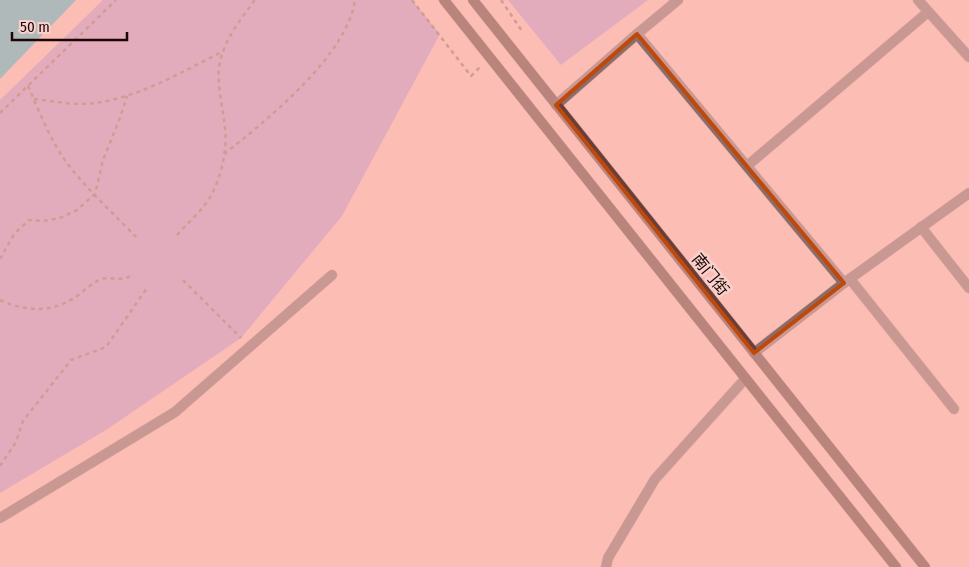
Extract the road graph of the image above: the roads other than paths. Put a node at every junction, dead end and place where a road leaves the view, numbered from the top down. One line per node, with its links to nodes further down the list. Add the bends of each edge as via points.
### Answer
1 (444, 0): 16 (main road)
2 (473, 0): 8 (main road, 南门街)
3 (678, 0): 6 (street)
4 (918, 0): 5 (street)
5 (928, 12): 7 (street); 9 (street)
6 (637, 34): 8 (street); 9 (street)
7 (969, 58)
8 (556, 105): 15 (main road, 南门街)
9 (747, 166): 13 (street)
10 (969, 192): 11 (street)
11 (921, 227): 13 (street); 14 (street)
12 (332, 275): 18 (street, via 175,412)
13 (847, 281): 15 (street); 17 (street)
14 (969, 288)
15 (754, 353): 21 (main road, 南门街)
16 (746, 378): 19 (street, via 655,479 608,558); 20 (main road)
17 (954, 409)
18 (0, 518)
19 (606, 567)
20 (896, 567)
21 (925, 567)

